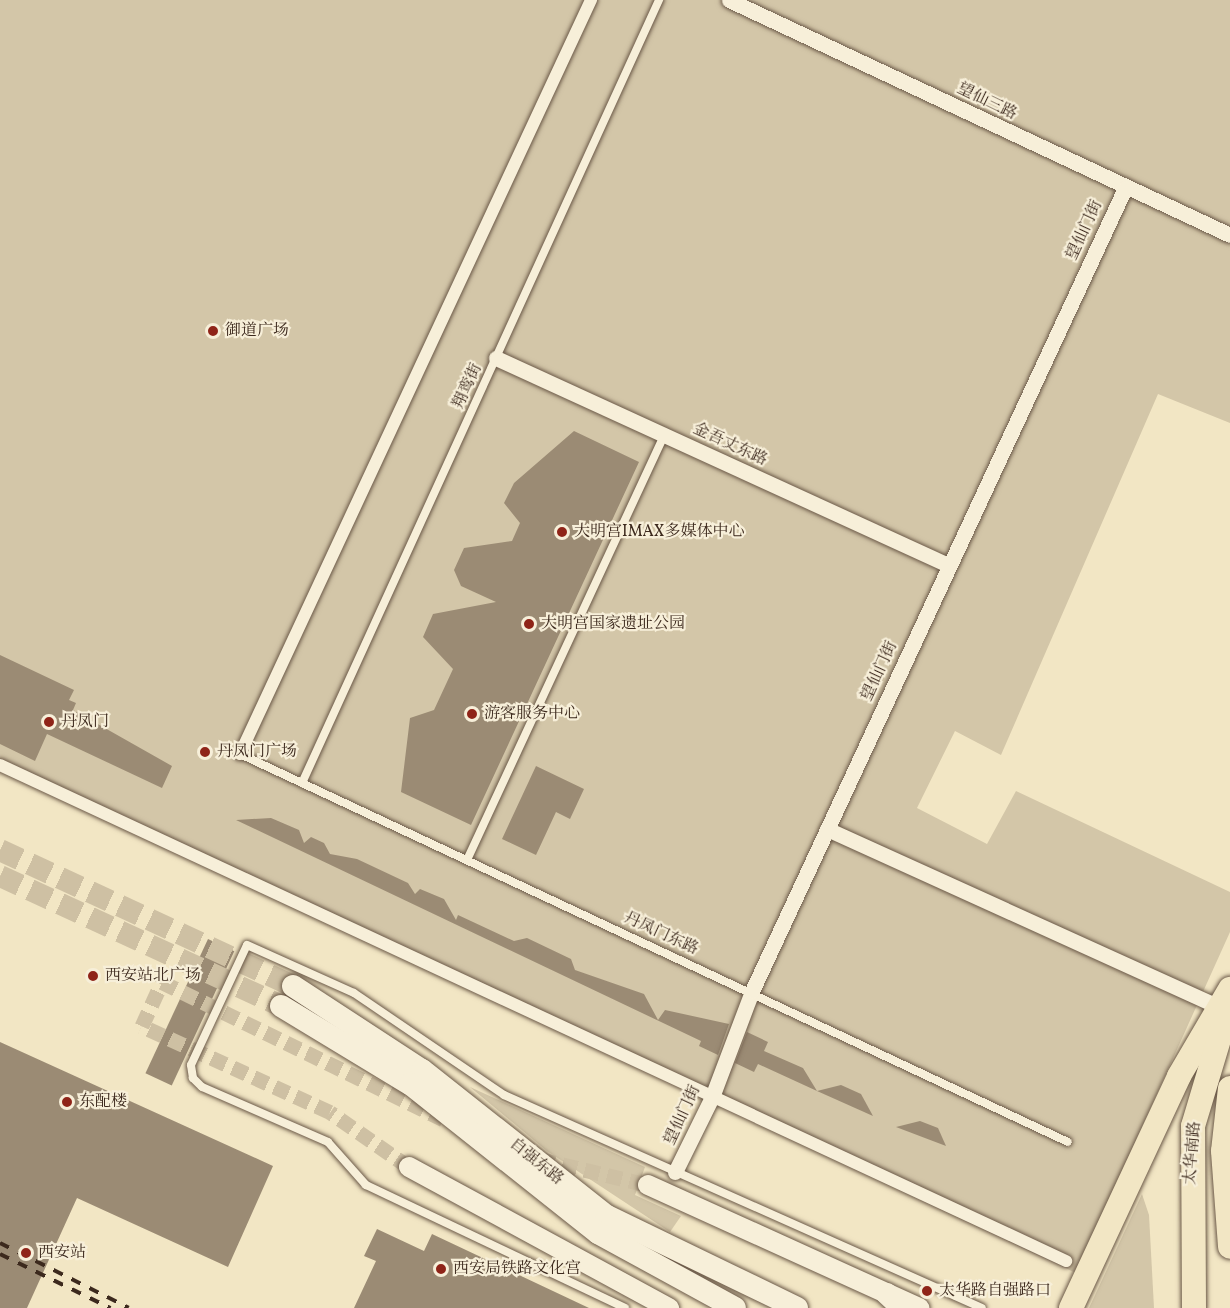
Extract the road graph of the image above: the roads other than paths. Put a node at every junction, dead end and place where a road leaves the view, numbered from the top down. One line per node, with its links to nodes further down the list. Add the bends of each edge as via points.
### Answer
1 (591, 0): 9 (street)
2 (660, 0): 6 (lane, 翔鸾街)
3 (729, 0): 4 (street, 望仙三路)
4 (1125, 188): 5 (street, 望仙三路); 8 (street, 望仙门街)
5 (1230, 235)
6 (496, 358): 7 (street, 金吾丈东路); 11 (lane, 翔鸾街)
7 (664, 435): 8 (street, 金吾丈东路); 13 (lane)
8 (948, 565): 12 (street, 望仙门街)
9 (240, 754): 11 (lane, 丹凤门东路)
10 (0, 765): 19 (street)
11 (302, 783): 13 (lane, 丹凤门东路)
12 (827, 829): 15 (street, 望仙门街); 16 (street)
13 (467, 860): 15 (lane, 丹凤门东路)
14 (293, 986): 30 (main road, 自强东路, via 422,1070 607,1216)
15 (752, 991): 19 (street, 望仙门街); 20 (lane, 丹凤门东路)
16 (1226, 999): 33 (main road, via 1179,1076); 34 (main road, 太华南路, via 1193,1126)
17 (281, 1006): 29 (main road, 自强东路, via 410,1084 598,1233)
18 (1230, 1088): 24 (main road, 太华南路, via 1223,1151)
19 (712, 1097): 22 (street, 望仙门街); 25 (street)
20 (1068, 1142)
21 (409, 1167): 28 (street)
22 (675, 1172): 27 (lane, via 504,1095 354,993 261,948 247,945 241,952 196,1049 193,1078 202,1087 328,1142 372,1189); 32 (lane)
23 (648, 1185): 26 (street)
24 (1230, 1247)
25 (1066, 1261)
26 (895, 1301): 31 (street)
27 (625, 1308)
28 (669, 1308)
29 (735, 1308)
30 (797, 1308)
31 (919, 1308)
32 (982, 1308)
33 (1071, 1308)
34 (1194, 1308)

